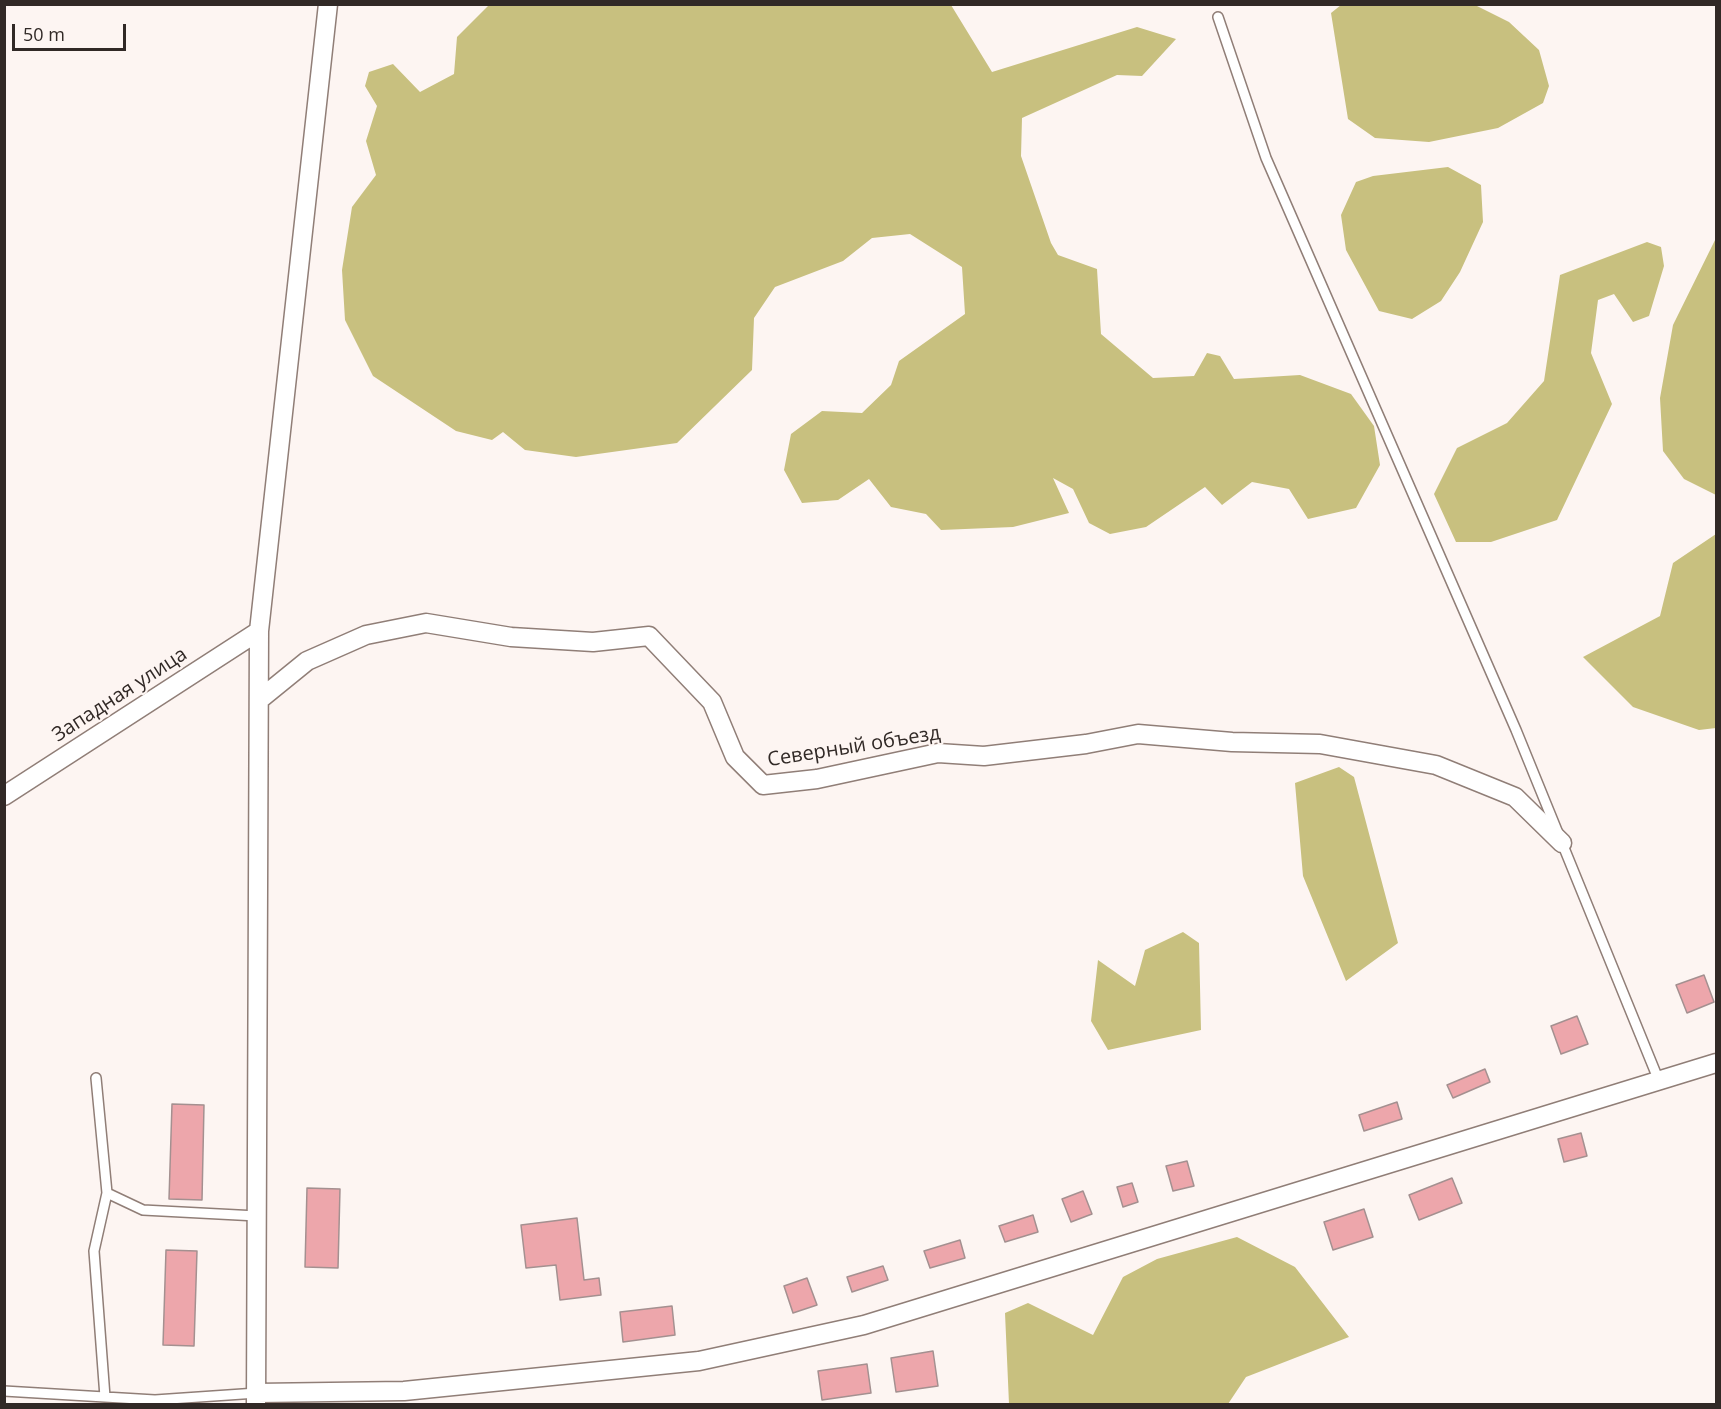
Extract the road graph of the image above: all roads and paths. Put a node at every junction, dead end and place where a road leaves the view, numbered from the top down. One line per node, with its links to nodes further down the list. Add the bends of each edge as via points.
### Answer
1 (328, 4): 3 (street)
2 (1218, 16): 6 (lane, via 1266,158)
3 (259, 631): 4 (street); 5 (street, Западная улица)
4 (259, 700): 6 (street, Северный объезд, via 307,661 366,635 426,622 511,637 593,642 649,636 712,702 735,757 764,785 817,779 938,753 984,756 1138,734 1320,744 1436,765 1506,793 1515,797); 11 (street)
5 (4, 796)
6 (1562, 843): 9 (lane)
7 (1716, 1063): 9 (street)
8 (96, 1078): 10 (lane)
9 (1659, 1081): 14 (street, via 864,1325 699,1361 404,1391)
10 (107, 1193): 11 (lane, via 143,1210); 13 (lane, via 94,1251)
11 (257, 1216): 14 (street)
12 (4, 1391): 13 (lane)
13 (105, 1397): 14 (lane)
14 (257, 1399)

